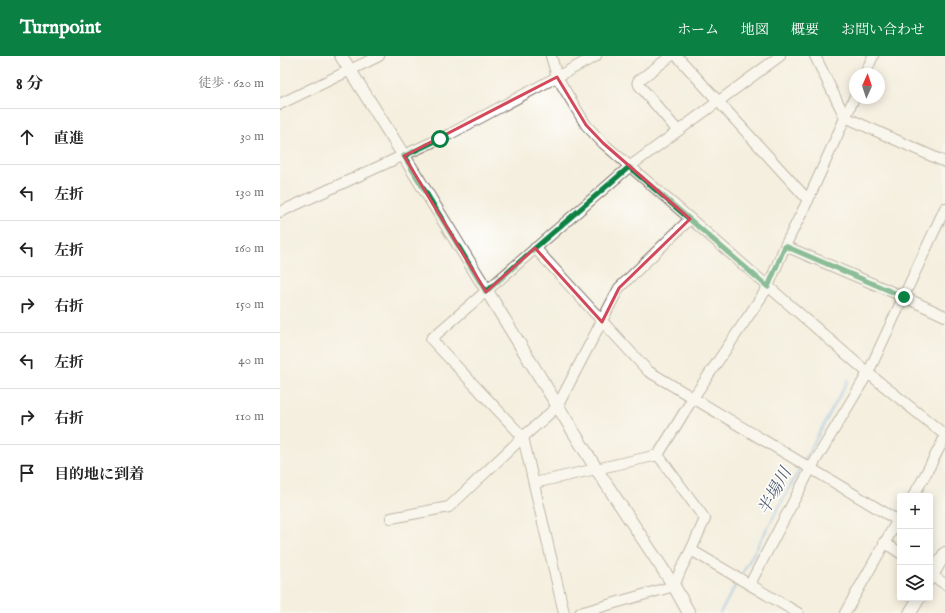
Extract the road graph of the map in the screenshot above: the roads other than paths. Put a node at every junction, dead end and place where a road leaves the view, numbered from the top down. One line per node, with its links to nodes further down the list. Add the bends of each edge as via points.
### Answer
1 (341, 56): 11 (street)
2 (379, 56): 11 (street)
3 (551, 56): 12 (street)
4 (596, 56): 12 (street)
5 (671, 56): 17 (street, via 638,81)
6 (678, 56): 13 (street)
7 (780, 56): 13 (street)
8 (815, 56): 16 (street)
9 (873, 56): 10 (street)
10 (868, 68)
11 (349, 69): 14 (street); 18 (street)
12 (557, 77): 18 (street); 20 (street, via 586,125)
13 (719, 102): 17 (street); 21 (street)
14 (280, 104)
15 (851, 104): 16 (street)
16 (845, 117): 19 (street); 21 (street)
17 (678, 130): 20 (street)
18 (404, 156): 23 (street); 28 (street)
19 (945, 162)
20 (629, 167): 24 (street); 26 (street)
21 (808, 200): 25 (street)
22 (945, 208): 29 (street)
23 (280, 212)
24 (690, 219): 27 (street); 31 (street, via 619,288)
25 (785, 246): 27 (street); 29 (street)
26 (535, 248): 28 (street); 31 (street)
27 (768, 287): 32 (street); 33 (street)
28 (486, 292): 34 (street); 36 (street, via 431,339)
29 (904, 297): 30 (street); 32 (street)
30 (945, 316)
31 (602, 322): 33 (street, via 648,370); 34 (street)
32 (868, 373): 35 (street); 38 (street)
33 (693, 398): 37 (street); 38 (street)
34 (557, 407): 36 (street); 39 (street)
35 (945, 436): 41 (street)
36 (523, 437): 40 (street); 43 (street, via 450,507)
37 (658, 456): 39 (street); 46 (street, via 705,519)
38 (811, 468): 42 (street); 51 (street)
39 (596, 470): 40 (street); 53 (street)
40 (534, 483): 55 (street)
41 (915, 493)
42 (897, 517)
43 (391, 518)
44 (897, 521): 45 (street)
45 (884, 542): 47 (street); 59 (street)
46 (692, 550): 51 (street); 53 (street)
47 (897, 551)
48 (945, 554): 49 (street)
49 (933, 573)
50 (933, 577): 52 (street)
51 (750, 584): 58 (street)
52 (945, 584)
53 (674, 586): 56 (street); 57 (street)
54 (917, 601): 60 (street)
55 (564, 613)
56 (580, 613)
57 (689, 613)
58 (798, 613)
59 (845, 613)
60 (910, 613)

